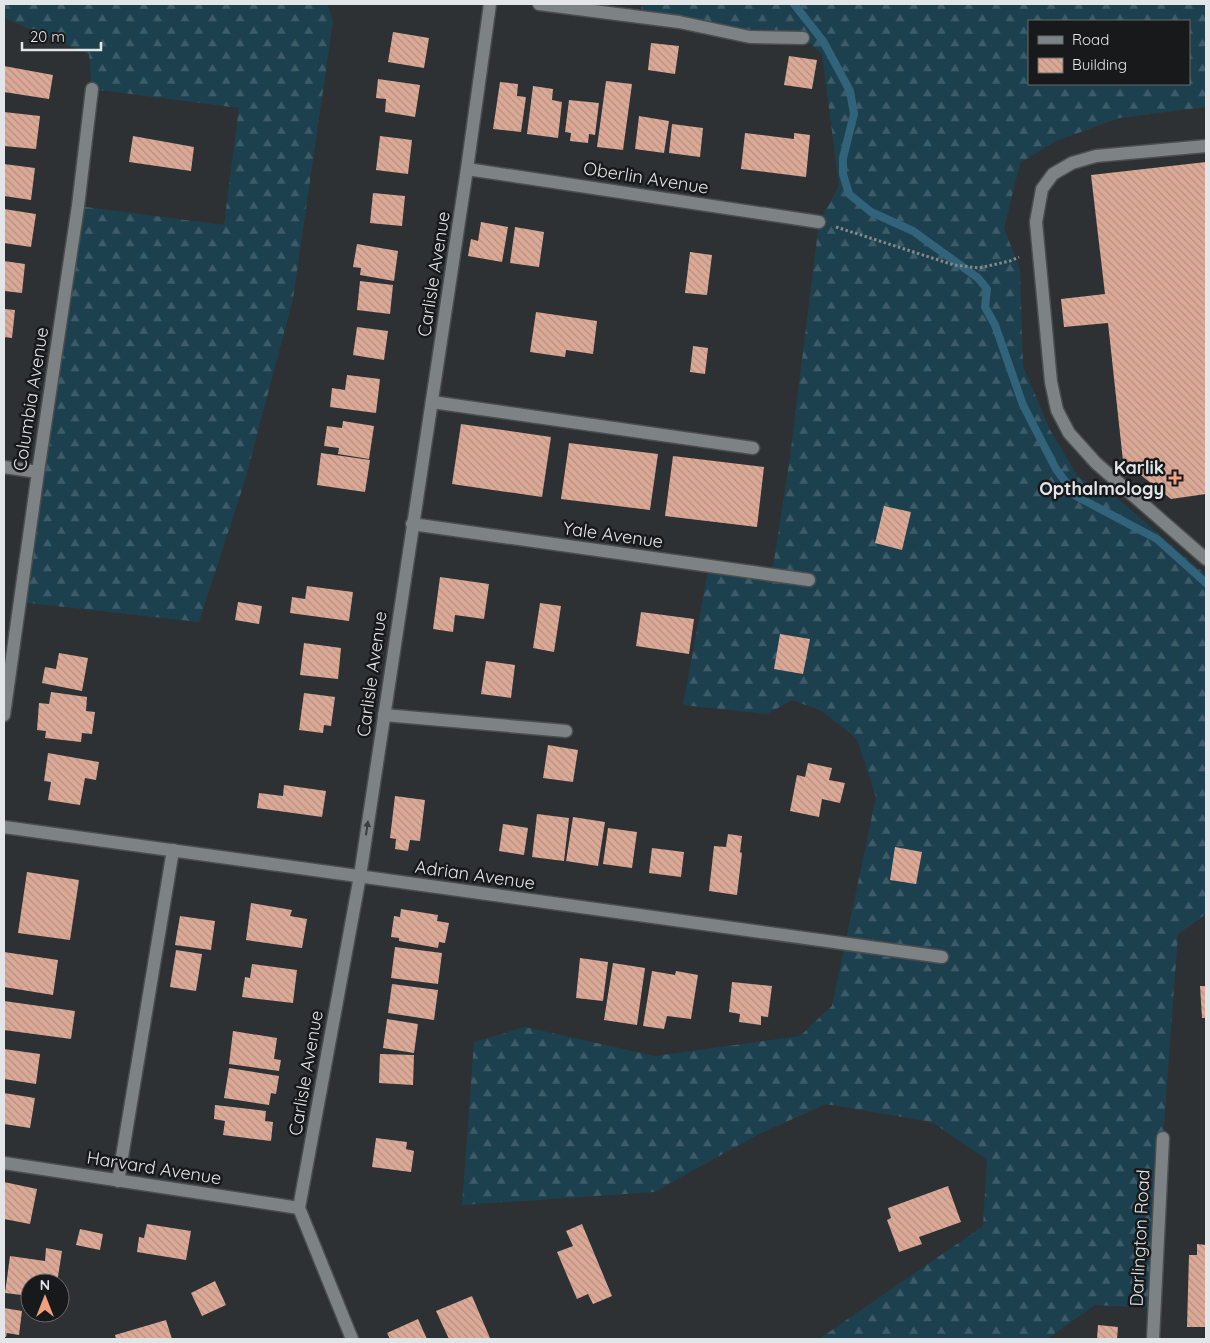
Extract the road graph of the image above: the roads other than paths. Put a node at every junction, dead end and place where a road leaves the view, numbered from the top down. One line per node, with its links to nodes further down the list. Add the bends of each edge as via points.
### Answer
1 (490, 4): 6 (street, Carlisle Avenue)
2 (540, 4): 3 (street, via 679,22 750,37)
3 (803, 38)
4 (92, 89): 11 (street, Columbia Avenue)
5 (1206, 146): 13 (street, via 1096,156 1072,163 1053,174 1042,189 1036,222 1051,382 1057,410 1069,433 1096,464)
6 (468, 169): 7 (street, Oberlin Avenue); 8 (street, Carlisle Avenue)
7 (818, 222)
8 (432, 402): 9 (street); 12 (street, Carlisle Avenue)
9 (752, 448)
10 (4, 467): 11 (street)
11 (38, 472): 15 (street, Columbia Avenue)
12 (412, 524): 14 (street, Yale Avenue); 16 (street, Carlisle Avenue)
13 (1206, 559)
14 (809, 580)
15 (4, 715)
16 (384, 715): 17 (street); 20 (street, Carlisle Avenue, one-way to 16)
17 (566, 732)
18 (4, 826): 19 (street, Adrian Avenue)
19 (173, 850): 20 (street, Adrian Avenue); 24 (street)
20 (360, 876): 21 (street, Adrian Avenue); 25 (street, Carlisle Avenue)
21 (942, 957)
22 (1163, 1138): 27 (street, Darlington Road)
23 (4, 1163): 24 (street, Harvard Avenue)
24 (118, 1181): 25 (street, Harvard Avenue)
25 (299, 1208): 26 (street)
26 (352, 1339)
27 (1153, 1339)

